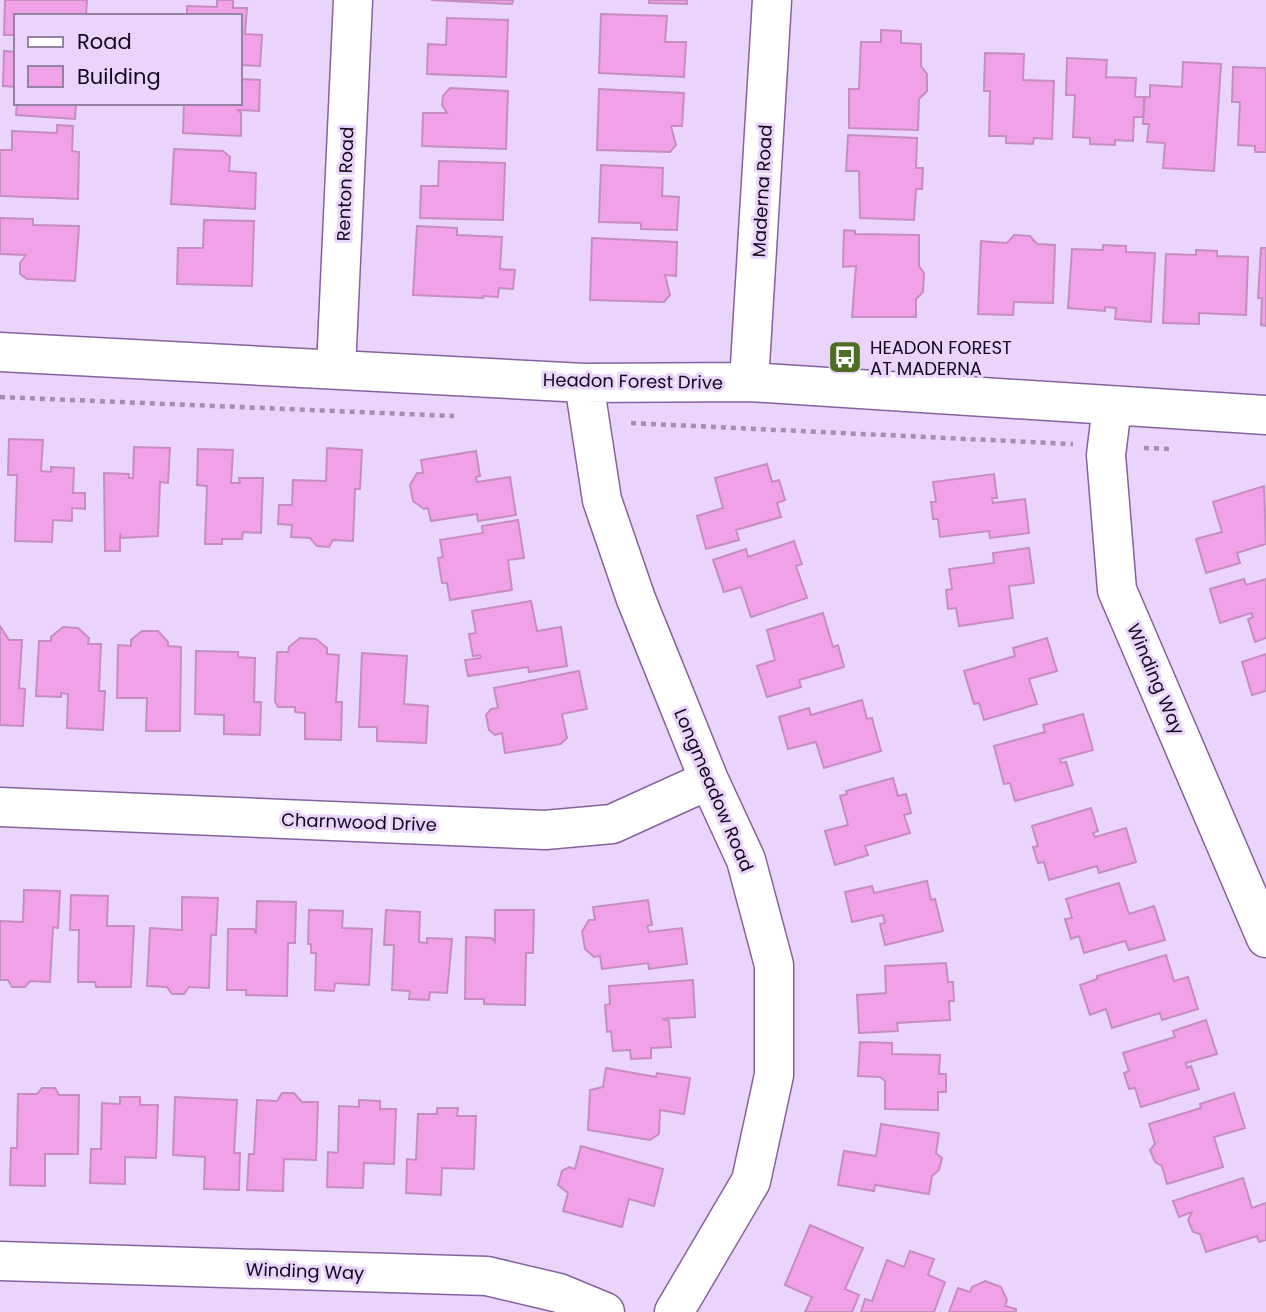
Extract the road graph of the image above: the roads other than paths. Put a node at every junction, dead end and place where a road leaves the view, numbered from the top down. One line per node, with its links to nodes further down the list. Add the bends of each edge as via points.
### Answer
1 (353, 0): 4 (street, Renton Road)
2 (772, 0): 5 (street, Maderna Road)
3 (0, 352): 4 (street, Headon Forest Drive)
4 (336, 368): 6 (street, Headon Forest Drive)
5 (749, 382): 6 (street, Headon Forest Drive); 7 (street, Headon Forest Drive)
6 (584, 383): 9 (street, Longmeadow Road, via 601,500)
7 (1112, 406): 8 (street, Headon Forest Drive); 11 (street, Winding Way, via 1107,444 1117,590)
8 (1266, 415)
9 (709, 780): 10 (street, Charnwood Drive, via 612,824 545,830); 14 (street, Longmeadow Road, via 746,860 774,965 774,1075 751,1181)
10 (0, 807)
11 (1266, 938)
12 (0, 1261): 13 (street, Winding Way, via 487,1276 559,1293)
13 (605, 1312)
14 (674, 1312)

